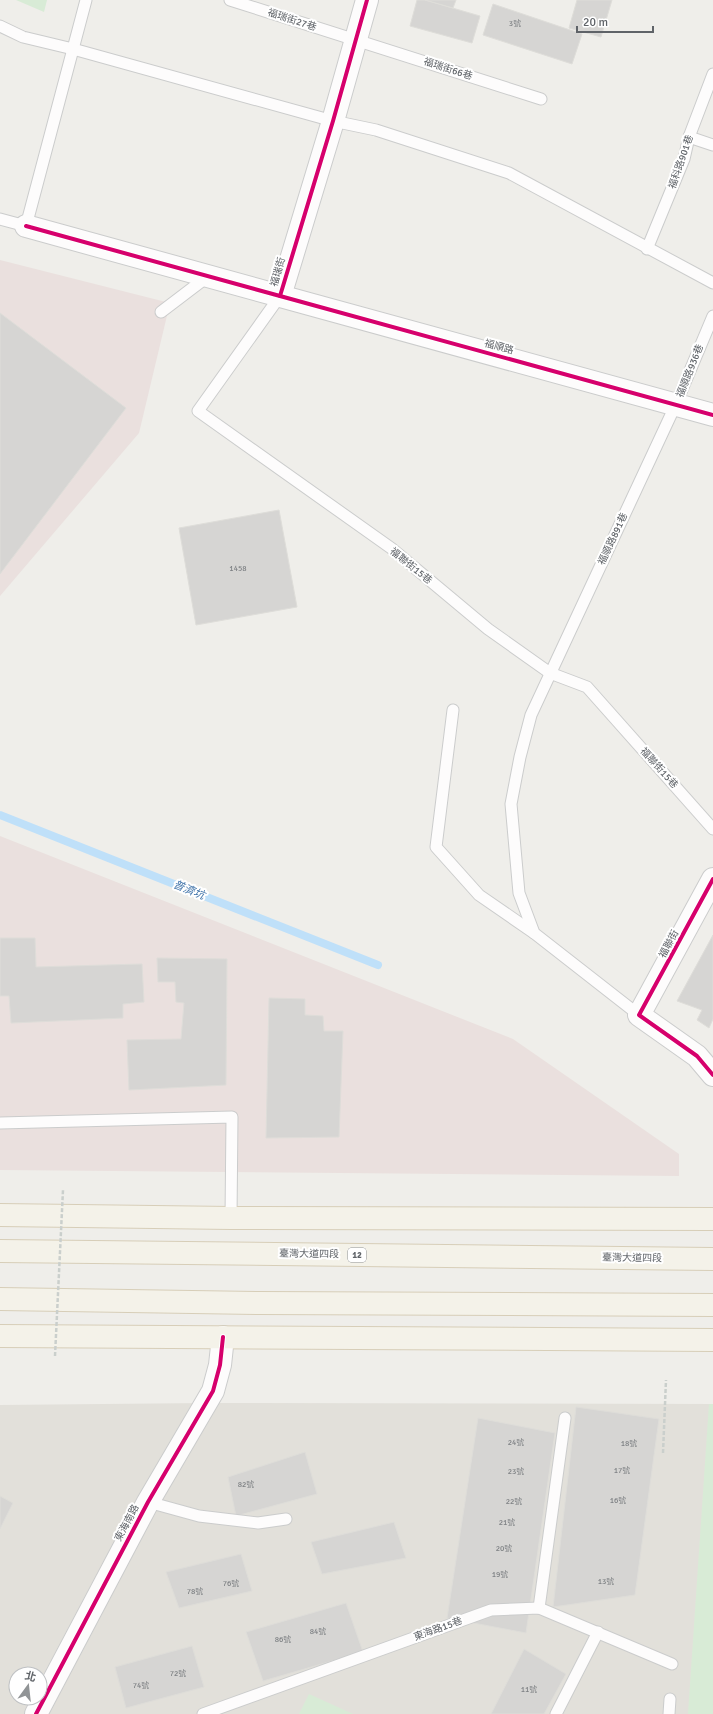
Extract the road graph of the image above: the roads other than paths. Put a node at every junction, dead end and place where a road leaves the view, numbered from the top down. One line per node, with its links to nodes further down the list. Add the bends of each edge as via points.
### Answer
1 (230, 0): 5 (lane, 福瑞街27巷)
2 (367, 0): 5 (street, 福瑞街)
3 (86, 1): 6 (lane)
4 (0, 26): 6 (lane, via 23,37)
5 (354, 40): 8 (lane, 福瑞街66巷); 9 (street, 福瑞街)
6 (73, 49): 9 (lane); 13 (lane)
7 (713, 74): 10 (lane, 福科路901巷)
8 (541, 99)
9 (333, 121): 14 (lane, via 376,130 509,173); 17 (street, 福瑞街)
10 (689, 137): 11 (lane); 14 (lane, 福科路901巷, via 684,159)
11 (713, 146)
12 (0, 219): 13 (lane)
13 (26, 226): 15 (street, 福瑞街)
14 (647, 249): 16 (lane)
15 (208, 277): 17 (street, 福瑞街); 18 (lane)
16 (713, 283)
17 (280, 296): 20 (street, 福順路); 22 (lane, 福聯街15巷, via 198,411 391,548 488,629)
18 (161, 312)
19 (713, 316): 20 (lane, 福順路936巷)
20 (676, 404): 21 (street, 福順路); 22 (lane, 福順路891巷)
21 (713, 415)
22 (550, 673): 24 (lane, 福聯街15巷, via 587,687); 26 (lane, 福順路891巷, via 532,715 520,757 511,804 519,892)
23 (453, 710): 26 (lane, via 436,847 479,895)
24 (713, 829)
25 (713, 880): 27 (street, 福聯街)
26 (534, 933): 27 (lane)
27 (640, 1015): 28 (street, via 697,1056)
28 (713, 1075)
29 (0, 1123): 31 (lane, via 232,1117)
30 (0, 1215): 31 (main road)
31 (231, 1218): 32 (main road)
32 (713, 1218)
33 (0, 1251): 34 (main road, 臺灣大道四段 / 12)
34 (713, 1259)
35 (0, 1299): 36 (main road, via 268,1303)
36 (713, 1304)
37 (0, 1336): 38 (main road)
38 (223, 1337): 39 (main road); 41 (street, 東海南路, via 220,1365 213,1391)
39 (713, 1340)
40 (566, 1418): 43 (lane)
41 (148, 1502): 42 (lane, via 199,1516 258,1523); 47 (street, 東海南路)
42 (286, 1519)
43 (539, 1608): 44 (lane, 東海路15巷); 48 (lane, 東海路15巷, via 491,1610)
44 (598, 1632): 45 (lane, 東海路15巷); 49 (lane)
45 (672, 1664)
46 (670, 1699): 50 (lane)
47 (36, 1714)
48 (203, 1714)
49 (556, 1714)
50 (670, 1714)

